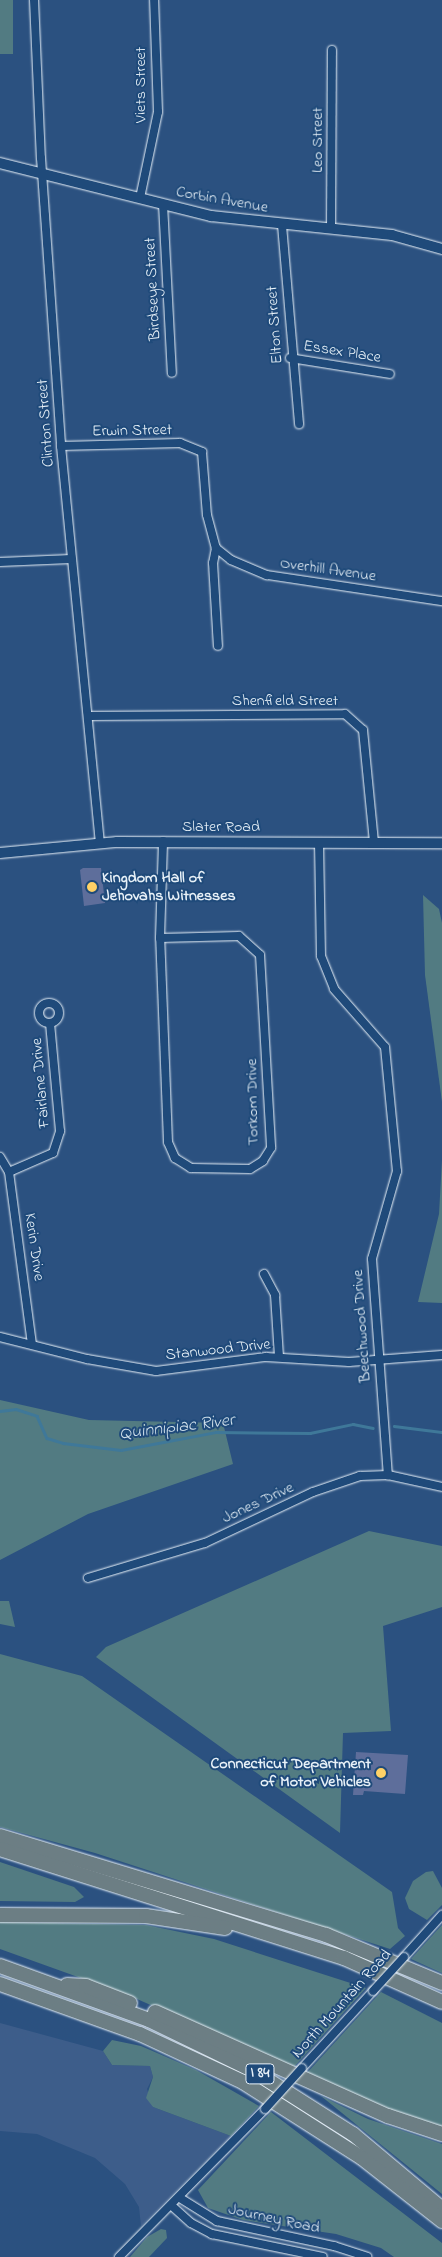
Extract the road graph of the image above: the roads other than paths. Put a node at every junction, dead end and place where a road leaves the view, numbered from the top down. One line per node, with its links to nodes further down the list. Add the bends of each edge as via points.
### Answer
1 (34, 0): 5 (street, Clinton Street)
2 (154, 0): 6 (street, Viets Street, via 158,112)
3 (332, 50): 9 (street, Leo Street)
4 (0, 163): 5 (main road, Corbin Avenue)
5 (42, 174): 6 (main road, Corbin Avenue); 15 (street, Clinton Street)
6 (140, 198): 7 (main road, Corbin Avenue)
7 (164, 204): 8 (main road, Corbin Avenue, via 217,217); 12 (street, Birdseye Street)
8 (282, 225): 9 (main road, Corbin Avenue); 11 (street, Elton Street)
9 (331, 229): 10 (main road, Corbin Avenue, via 402,237)
10 (442, 250)
11 (290, 358): 13 (street, Essex Place); 14 (street, Elton Street)
12 (172, 373)
13 (390, 374)
14 (299, 424)
15 (61, 446): 16 (street, Erwin Street, via 180,443 202,452 207,515); 17 (street, Clinton Street)
16 (216, 548): 19 (street, Overhill Avenue, via 231,560 266,575); 20 (street, via 213,563)
17 (71, 559): 18 (street); 21 (street, Clinton Street)
18 (0, 562)
19 (442, 601)
20 (218, 646)
21 (88, 716): 24 (street, Clinton Street); 25 (street, Shenfield Street, via 345,714 363,730)
22 (163, 841): 23 (main road, Slater Road); 24 (main road, Slater Road); 28 (street, Torkom Drive)
23 (319, 842): 25 (main road, Slater Road); 37 (street, Beechwood Drive, via 321,956 334,989 385,1047 397,1171 372,1259)
24 (100, 843): 27 (main road, Slater Road)
25 (374, 843): 26 (main road, Slater Road)
26 (442, 843)
27 (0, 853)
28 (160, 938): 28 (street, Torkom Drive, via 168,1142 175,1158 191,1168 250,1169 263,1161 271,1148 260,955 239,936)
29 (50, 1023): 31 (street, Fairlane Drive, via 60,1131 53,1152)
30 (0, 1157): 31 (street, Kerin Drive)
31 (9, 1172): 34 (street, Kerin Drive)
32 (264, 1274): 36 (street, via 275,1295)
33 (0, 1337): 34 (street, Stanwood Drive)
34 (32, 1344): 36 (street, Stanwood Drive, via 88,1359 156,1371)
35 (442, 1355): 37 (street, Stanwood Drive)
36 (279, 1357): 37 (street, Stanwood Drive)
37 (378, 1360): 38 (street, Beechwood Drive)
38 (388, 1474): 39 (street, Jones Drive); 40 (street, Jones Drive, via 346,1479 205,1543)
39 (442, 1487)
40 (88, 1578)
41 (0, 1836): 47 (highway, via 326,1935)
42 (0, 1849): 45 (highway)
43 (0, 1914): 45 (highway, via 146,1916)
44 (442, 1915): 52 (street, North Mountain Road, bridge)
45 (258, 1931): 50 (highway, via 357,1963)
46 (0, 1966): 49 (highway, I 84)
47 (442, 1983)
48 (0, 1984): 55 (highway, via 140,2034 243,2082 368,2162)
49 (51, 1984): 51 (highway, via 86,1986 136,2005 388,2116); 54 (highway, I 84, via 170,2029 269,2080 368,2145)
50 (442, 2002)
51 (442, 2134)
52 (180, 2198): 53 (street, North Mountain Road); 58 (street, Journey Road, via 217,2221 334,2246)
53 (172, 2206): 56 (street, North Mountain Road); 57 (street, Journey Road, via 191,2223 212,2234)
54 (442, 2209)
55 (442, 2221)
56 (119, 2257)
57 (323, 2257)
58 (367, 2257)

